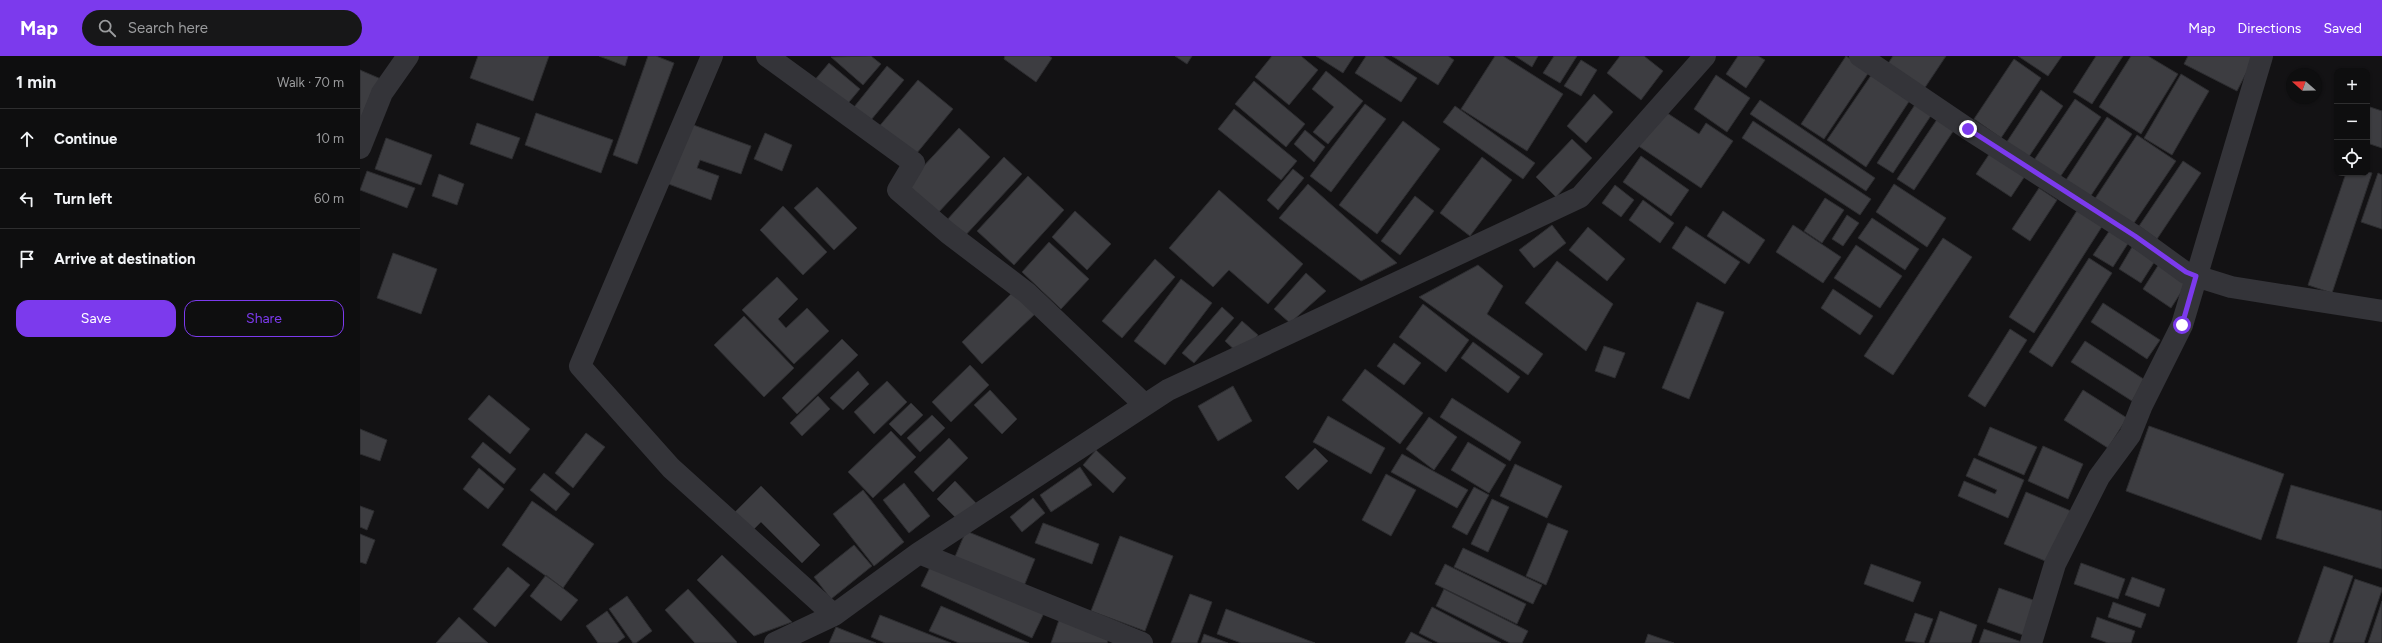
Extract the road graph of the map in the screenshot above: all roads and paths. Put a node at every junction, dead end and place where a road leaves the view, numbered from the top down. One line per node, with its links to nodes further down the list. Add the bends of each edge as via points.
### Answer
1 (408, 56): 7 (street, via 382,93)
2 (712, 56): 12 (street, via 580,366 671,468)
3 (767, 56): 10 (street, via 914,163 898,190 948,233 1027,293)
4 (1705, 56): 10 (street, via 1580,197 1168,390)
5 (1860, 56): 8 (street, via 2186,272)
6 (2262, 56): 8 (street)
7 (360, 148)
8 (2196, 276): 9 (street, via 2231,287); 15 (street, via 2182,325 2142,405 2130,436 2099,477 2055,564)
9 (2382, 311)
10 (1145, 405): 11 (street)
11 (919, 553): 12 (street); 14 (street)
12 (834, 615): 13 (street)
13 (774, 643)
14 (1142, 643)
15 (2031, 643)

